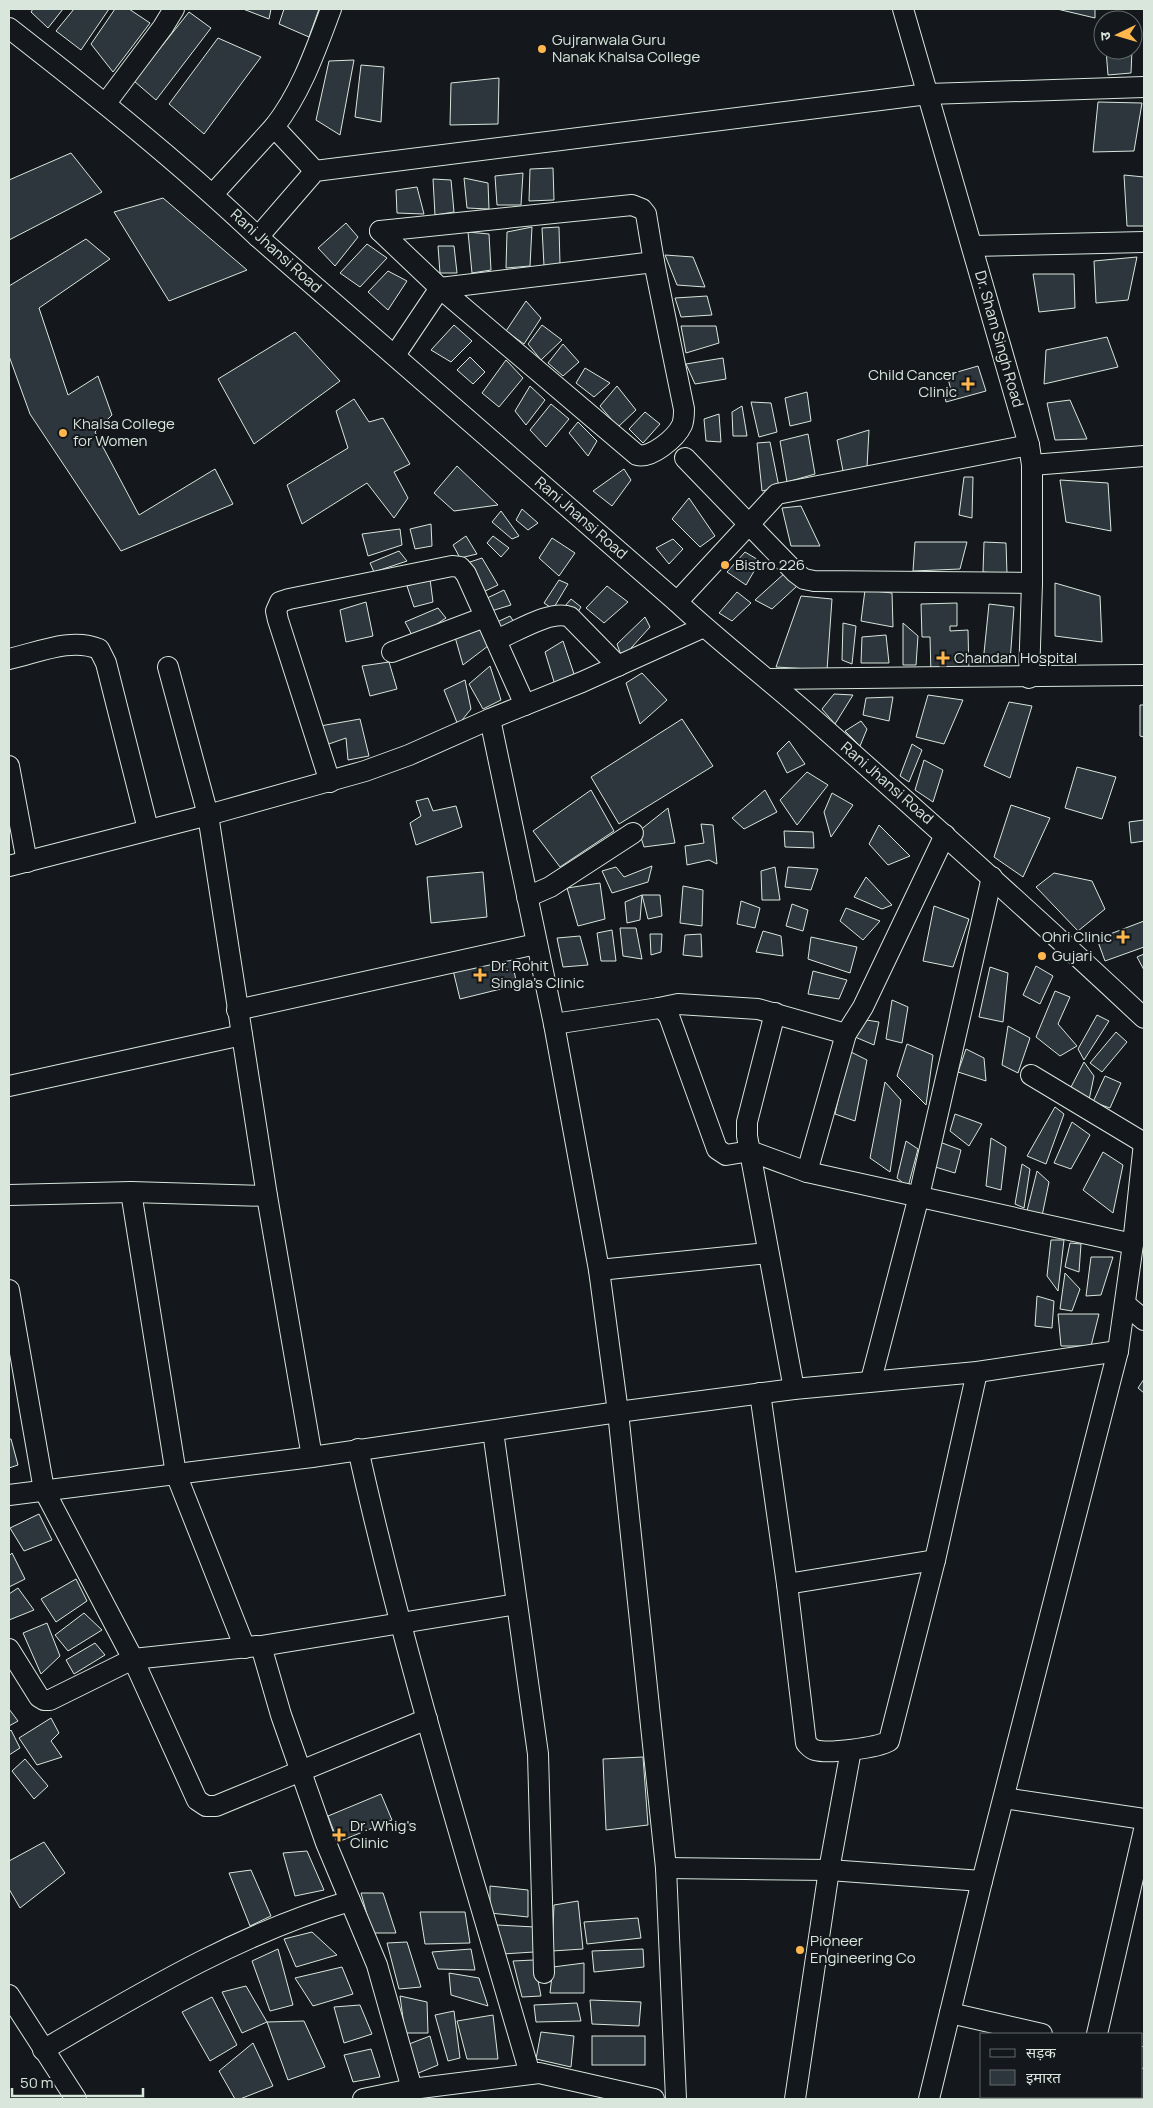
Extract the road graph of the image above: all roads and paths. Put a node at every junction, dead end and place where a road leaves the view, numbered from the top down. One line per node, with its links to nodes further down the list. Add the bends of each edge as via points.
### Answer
1 (174, 9): 7 (street)
2 (331, 9): 8 (street, via 311,62 284,115)
3 (903, 9): 6 (street, Dr. Sham Singh Road)
4 (9, 28): 7 (street, Rani Jhansi Road)
5 (1144, 86): 6 (street)
6 (928, 94): 9 (street); 13 (street, Dr. Sham Singh Road)
7 (106, 103): 10 (street, Rani Jhansi Road)
8 (274, 127): 9 (street); 10 (street)
9 (316, 171): 11 (street)
10 (213, 194): 11 (street, Rani Jhansi Road)
11 (258, 237): 16 (street, Rani Jhansi Road)
12 (1144, 242): 13 (street)
13 (972, 246): 17 (street, Dr. Sham Singh Road)
14 (654, 262): 15 (street); 15 (street, via 646,214 632,205 380,231); 15 (street, via 684,419 668,442 650,455 642,456)
15 (440, 288): 16 (street)
16 (395, 355): 22 (street, Rani Jhansi Road)
17 (1030, 455): 18 (street); 20 (street, via 786,491 770,499); 21 (street, Dr. Sham Singh Road)
18 (1144, 456)
19 (685, 458): 20 (street)
20 (749, 524): 21 (street, via 804,579); 22 (street)
21 (1032, 583): 31 (street, Dr. Sham Singh Road)
22 (677, 602): 24 (street, Rani Jhansi Road)
23 (485, 616): 25 (street); 26 (street); 36 (street, via 466,574 460,567 452,566 280,602 276,611 278,620)
24 (704, 627): 28 (street); 32 (street, Rani Jhansi Road)
25 (496, 640): 28 (street, via 550,616 564,615 570,617); 33 (street)
26 (392, 652)
27 (9, 659): 38 (street, via 72,644 99,648 106,663)
28 (618, 666): 33 (street)
29 (168, 667): 37 (street)
30 (1144, 675): 31 (street)
31 (1028, 678): 32 (street)
32 (769, 679): 40 (street, Rani Jhansi Road)
33 (525, 705): 34 (street)
34 (490, 719): 36 (street, via 409,756); 43 (street)
35 (9, 766): 41 (street)
36 (330, 782): 37 (street)
37 (208, 815): 38 (street); 46 (street)
38 (148, 829): 41 (street)
39 (633, 833): 43 (street, via 550,887)
40 (945, 835): 42 (street, Rani Jhansi Road); 51 (street, via 863,1006)
41 (18, 864)
42 (992, 877): 48 (street, Rani Jhansi Road); 60 (street)
43 (527, 898): 44 (street)
44 (536, 944): 46 (street); 49 (street)
45 (659, 1008): 47 (street, via 678,1004); 49 (street); 55 (street, via 669,1016 717,1149 726,1155)
46 (237, 1010): 50 (street)
47 (775, 1013): 51 (street); 55 (street, via 747,1122)
48 (1144, 1018)
49 (554, 1024): 63 (street)
50 (242, 1034): 53 (street); 59 (street)
51 (846, 1034): 56 (street)
52 (1031, 1075): 54 (street)
53 (9, 1086)
54 (1144, 1143): 61 (street)
55 (750, 1151): 56 (street); 62 (street)
56 (807, 1172): 60 (street)
57 (131, 1192): 58 (street); 59 (street); 77 (street)
58 (9, 1195)
59 (267, 1196): 76 (street)
60 (919, 1196): 61 (street); 70 (street)
61 (1133, 1244): 65 (street)
62 (768, 1253): 63 (street); 71 (street)
63 (599, 1270): 73 (street)
64 (9, 1290): 68 (street)
65 (1125, 1304): 66 (street); 67 (street)
66 (1144, 1320)
67 (1118, 1351): 69 (street); 90 (street)
68 (15, 1362): 78 (street)
69 (976, 1372): 70 (street); 80 (street)
70 (871, 1380): 71 (street)
71 (794, 1389): 72 (street)
72 (760, 1393): 73 (street); 81 (street)
73 (618, 1412): 74 (street); 93 (street)
74 (493, 1431): 75 (street); 82 (street)
75 (358, 1449): 76 (street); 83 (street)
76 (312, 1456): 77 (street)
77 (176, 1474): 78 (street); 84 (street)
78 (44, 1490): 79 (street); 86 (street)
79 (9, 1495)
80 (935, 1560): 81 (street); 88 (street, via 889,1741)
81 (787, 1584): 88 (street, via 806,1743 817,1751)
82 (517, 1604): 83 (street); 97 (street, via 538,1754)
83 (401, 1624): 84 (street); 87 (street)
84 (253, 1647): 86 (street); 89 (street)
85 (9, 1649): 86 (street, via 44,1700 56,1698)
86 (133, 1660): 89 (street, via 197,1800 206,1806 216,1806)
87 (427, 1719): 89 (street); 103 (street)
88 (852, 1750): 94 (street)
89 (300, 1770): 96 (street)
90 (1004, 1798): 91 (street); 95 (street)
91 (1144, 1819)
92 (1144, 1830): 101 (street)
93 (666, 1868): 94 (street); 108 (street)
94 (829, 1870): 95 (street); 109 (street)
95 (982, 1881): 99 (street)
96 (350, 1901): 102 (street, via 225,1949); 104 (street, via 377,1965)
97 (544, 1973)
98 (9, 1995): 102 (street)
99 (950, 2013): 100 (street); 110 (street)
100 (1038, 2033)
101 (1097, 2033)
102 (43, 2050): 105 (street)
103 (530, 2074): 104 (street); 107 (street)
104 (412, 2089): 106 (street)
105 (76, 2099)
106 (363, 2099)
107 (654, 2099)
108 (676, 2099)
109 (796, 2099)
110 (928, 2099)

